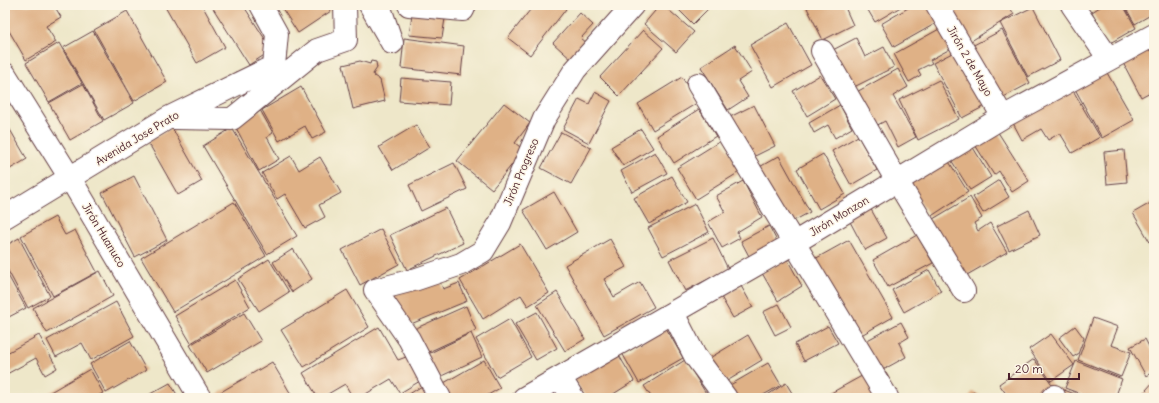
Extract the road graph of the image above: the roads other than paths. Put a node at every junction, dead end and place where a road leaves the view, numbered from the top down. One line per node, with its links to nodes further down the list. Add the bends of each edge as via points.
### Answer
1 (261, 5): 16 (street, Avenida Jose Prato, via 277,34 274,66)
2 (345, 5): 16 (street, via 346,40 317,50 232,119)
3 (370, 5): 4 (street, via 392,43)
4 (379, 5)
5 (409, 5): 6 (street, via 463,10)
6 (465, 5)
7 (633, 5): 26 (street, Jirón Progreso, via 576,70 544,119 500,223 483,251 461,264 375,290 409,339)
8 (937, 5): 15 (street, Jirón 2 de Mayo)
9 (1072, 5): 12 (street)
10 (1154, 35): 12 (street, Jirón Monzon)
11 (822, 51): 18 (street)
12 (1109, 59): 15 (street, Jirón Monzon)
13 (5, 74): 17 (street, Jirón Huanuco)
14 (698, 84): 20 (street)
15 (1003, 117): 18 (street, Jirón Monzon)
16 (168, 118): 17 (street, Avenida Jose Prato)
17 (70, 178): 19 (street, Avenida Jose Prato); 25 (street, Jirón Huanuco)
18 (897, 181): 20 (street, Jirón Monzon); 21 (street)
19 (5, 217)
20 (794, 243): 22 (street, Jirón Monzon); 24 (street)
21 (964, 291)
22 (673, 313): 23 (street, Jirón Monzon); 29 (street, via 695,356)
23 (560, 377): 27 (street, Jirón Monzon); 28 (street)
24 (887, 397)
25 (200, 398)
26 (440, 398)
27 (524, 398)
28 (573, 398)
29 (726, 398)

